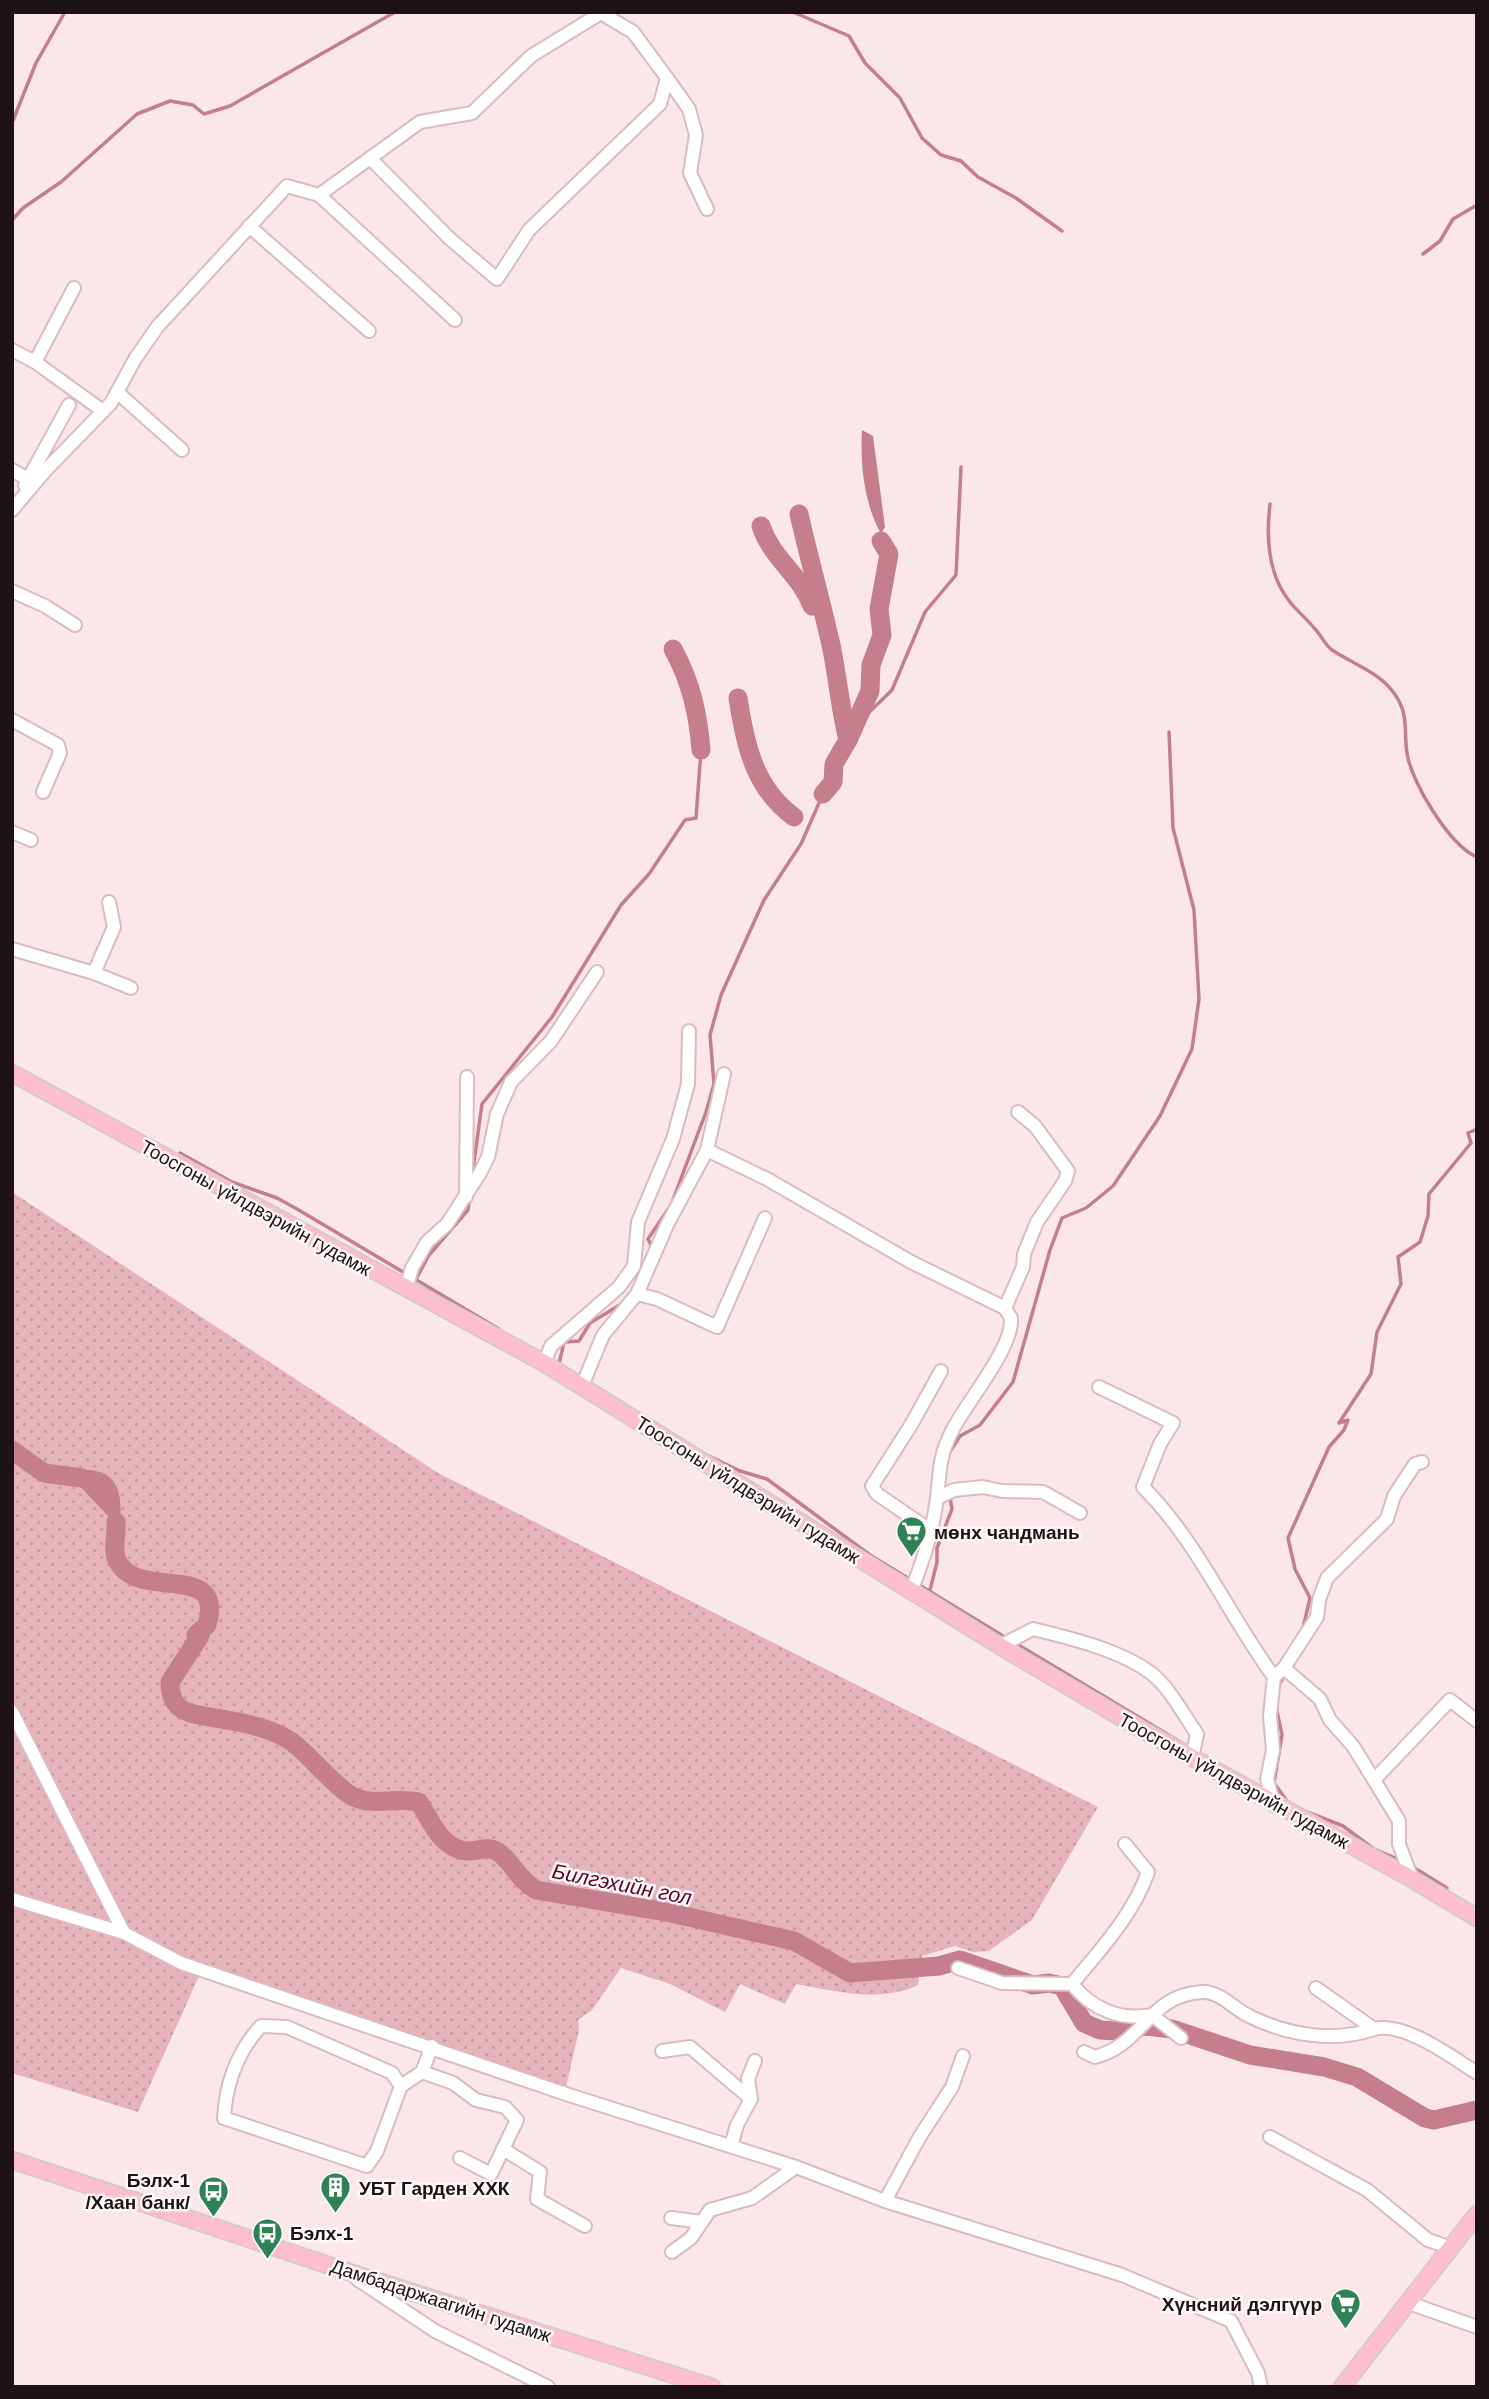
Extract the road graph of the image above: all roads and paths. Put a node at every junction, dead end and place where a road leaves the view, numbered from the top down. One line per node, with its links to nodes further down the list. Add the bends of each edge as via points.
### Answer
1 (602, 13): 2 (street, via 633,32); 3 (street, via 531,56 472,113 420,122)
2 (667, 78): 3 (street, via 665,96 656,109 529,230 497,279); 5 (street, via 691,117 696,135 690,173)
3 (370, 158): 4 (street)
4 (319, 195): 6 (street, via 287,186); 8 (street)
5 (707, 209)
6 (249, 226): 9 (street); 12 (street, via 158,326)
7 (74, 288): 11 (street)
8 (455, 320)
9 (369, 331)
10 (12, 350): 11 (street)
11 (35, 362): 14 (street)
12 (117, 392): 14 (street); 15 (street)
13 (69, 405): 17 (street)
14 (103, 411): 18 (street)
15 (182, 450)
16 (12, 470): 17 (street)
17 (29, 480): 18 (street)
18 (12, 508)
19 (12, 590): 20 (street)
20 (75, 625)
21 (12, 720): 22 (street, via 58,746 60,753)
22 (43, 792)
23 (12, 832): 24 (street)
24 (31, 840)
25 (109, 902): 28 (street, via 114,927)
26 (12, 949): 28 (street)
27 (597, 972): 36 (street, via 551,1041 511,1082 497,1114 488,1157)
28 (94, 973): 29 (street)
29 (131, 988)
30 (689, 1031): 41 (street, via 688,1084 673,1139 638,1222 634,1266 619,1287 551,1346)
31 (12, 1073): 38 (main road, Тоосгоны үйлдвэрийн гудамж)
32 (724, 1074): 35 (street)
33 (467, 1077): 36 (street)
34 (1018, 1112): 40 (street, via 1035,1126 1068,1171 1037,1222)
35 (707, 1150): 39 (street); 40 (street)
36 (466, 1197): 38 (street, via 428,1242)
37 (765, 1218): 39 (street, via 717,1327)
38 (406, 1289): 41 (main road, Тоосгоны үйлдвэрийн гудамж)
39 (637, 1294): 43 (street, via 603,1335)
40 (1005, 1308): 46 (street, via 1011,1327 952,1429 938,1463)
41 (544, 1363): 43 (main road, Тоосгоны үйлдвэрийн гудамж)
42 (941, 1371): 48 (street, via 872,1486)
43 (582, 1386): 49 (main road, Тоосгоны үйлдвэрийн гудамж)
44 (1099, 1387): 52 (street, via 1174,1423 1143,1488 1194,1552)
45 (1422, 1462): 51 (street, via 1415,1464 1394,1496 1387,1519 1327,1578 1317,1617)
46 (937, 1499): 47 (street, via 954,1490 980,1488 1044,1492); 48 (street)
47 (1080, 1513)
48 (930, 1530): 49 (street)
49 (911, 1591): 50 (main road, Тоосгоны үйлдвэрийн гудамж)
50 (1000, 1646): 55 (main road, Тоосгоны үйлдвэрийн гудамж); 55 (street, via 1033,1629 1082,1640 1150,1672 1197,1734)
51 (1284, 1668): 52 (street); 56 (street, via 1320,1699)
52 (1274, 1678): 57 (street, via 1273,1750 1267,1779)
53 (12, 1712): 62 (street)
54 (1477, 1721): 56 (street, via 1450,1700)
55 (1192, 1758): 57 (main road, Тоосгоны үйлдвэрийн гудамж)
56 (1374, 1780): 59 (street, via 1399,1821 1399,1844)
57 (1274, 1805): 59 (main road, Тоосгоны үйлдвэрийн гудамж)
58 (1125, 1843): 64 (street, via 1148,1872 1141,1891)
59 (1412, 1879): 61 (main road, Тоосгоны үйлдвэрийн гудамж)
60 (12, 1899): 62 (street)
61 (1477, 1919)
62 (124, 1933): 69 (street, via 181,1963)
63 (958, 1968): 64 (street, via 1002,1983)
64 (1072, 1984): 66 (street, via 1085,2001 1098,2008)
65 (1316, 1988): 67 (street)
66 (1149, 2018): 67 (street, via 1160,2005 1180,1995 1206,1992 1249,2016 1314,2036 1345,2036); 68 (street); 71 (street, via 1112,2052 1095,2057)
67 (1374, 2029): 75 (street, via 1384,2026 1408,2033)
68 (1181, 2038)
69 (432, 2046): 74 (street); 79 (street)
70 (662, 2051): 77 (street, via 690,2048)
71 (1084, 2052)
72 (963, 2056): 84 (street, via 952,2087)
73 (755, 2061): 77 (street, via 748,2079)
74 (422, 2072): 76 (street); 80 (street, via 453,2083 476,2100 505,2107 517,2120)
75 (1477, 2073)
76 (401, 2086): 76 (street, via 367,2166 224,2118 232,2072 244,2044 261,2026 287,2027 392,2073)
77 (751, 2099): 79 (street)
78 (1270, 2137): 89 (street, via 1367,2190 1428,2240)
79 (731, 2146): 83 (street)
80 (503, 2149): 81 (street, via 491,2174); 88 (street, via 540,2172 537,2199)
81 (460, 2158)
82 (12, 2160): 91 (main road, Дамбадаржаагийн гудамж)
83 (796, 2167): 84 (street); 87 (street, via 751,2198 710,2210)
84 (885, 2201): 96 (street, via 1122,2275 1231,2321)
85 (1477, 2214): 89 (main road)
86 (671, 2218): 87 (street)
87 (702, 2222): 90 (street, via 691,2238)
88 (585, 2226)
89 (1451, 2248): 92 (main road)
90 (672, 2252)
91 (343, 2269): 94 (street, via 435,2331); 95 (main road, Дамбадаржаагийн гудамж)
92 (1409, 2303): 93 (street); 97 (main road)
93 (1477, 2327)
94 (548, 2387)
95 (712, 2387)
96 (1261, 2387)
97 (1342, 2387)

